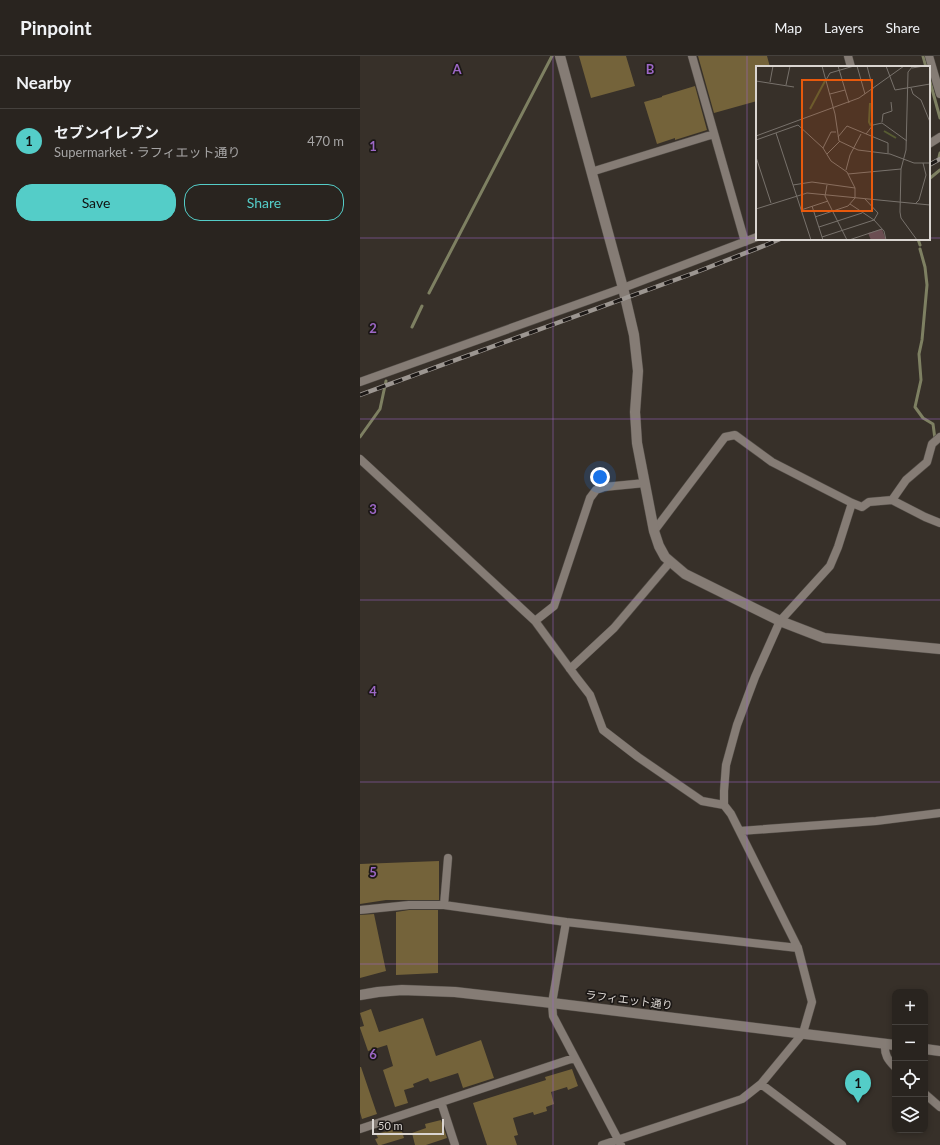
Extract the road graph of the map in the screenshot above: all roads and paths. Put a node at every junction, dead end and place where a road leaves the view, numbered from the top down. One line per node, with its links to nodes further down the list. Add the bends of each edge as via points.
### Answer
1 (560, 56): 10 (street)
2 (692, 56): 7 (street)
3 (848, 56): 5 (street)
4 (929, 56): 6 (street)
5 (851, 66)
6 (940, 94)
7 (714, 134): 10 (street); 12 (street)
8 (940, 137): 9 (street)
9 (930, 143)
10 (591, 172): 13 (street)
11 (756, 237): 12 (street)
12 (745, 242): 13 (street)
13 (623, 288): 14 (street); 17 (street, via 634,334 638,371 635,412 637,443)
14 (360, 382)
15 (940, 438): 18 (street, via 932,444 927,462 906,480)
16 (360, 459): 23 (street)
17 (645, 483): 21 (street); 23 (street, via 596,490 590,498 554,606)
18 (892, 500): 19 (street, via 869,502 862,507); 20 (street)
19 (852, 503): 21 (street, via 772,462 735,435 725,436); 24 (street, via 830,566)
20 (940, 523)
21 (654, 531): 22 (street, via 659,546)
22 (670, 562): 24 (street, via 685,574); 26 (street, via 614,628)
23 (534, 621): 26 (street)
24 (780, 622): 25 (street, via 824,638); 27 (street, via 737,725 726,765)
25 (940, 649)
26 (570, 669): 27 (street, via 590,695 603,730 702,801)
27 (724, 805): 29 (street)
28 (940, 813): 29 (street, via 876,821)
29 (740, 831): 34 (street)
30 (448, 858): 31 (street)
31 (444, 905): 32 (street, via 409,905); 33 (street)
32 (360, 910)
33 (566, 922): 34 (street); 36 (street)
34 (798, 948): 37 (street, via 812,1002)
35 (360, 995): 36 (street, ラフィエット通り, via 402,990 455,992)
36 (552, 1002): 37 (street, ラフィエット通り); 41 (street, via 552,1016)
37 (803, 1034): 38 (street, ラフィエット通り); 43 (street)
38 (890, 1045): 42 (street, via 885,1051)
39 (928, 1049): 40 (street)
40 (940, 1051)
41 (574, 1058): 45 (street); 48 (street)
42 (892, 1064)
43 (761, 1084): 48 (street, via 742,1099); 51 (street)
44 (928, 1097): 46 (street)
45 (440, 1102): 47 (street); 49 (street)
46 (940, 1107)
47 (360, 1129)
48 (620, 1142): 50 (street)
49 (455, 1145)
50 (602, 1145)
51 (842, 1145)

